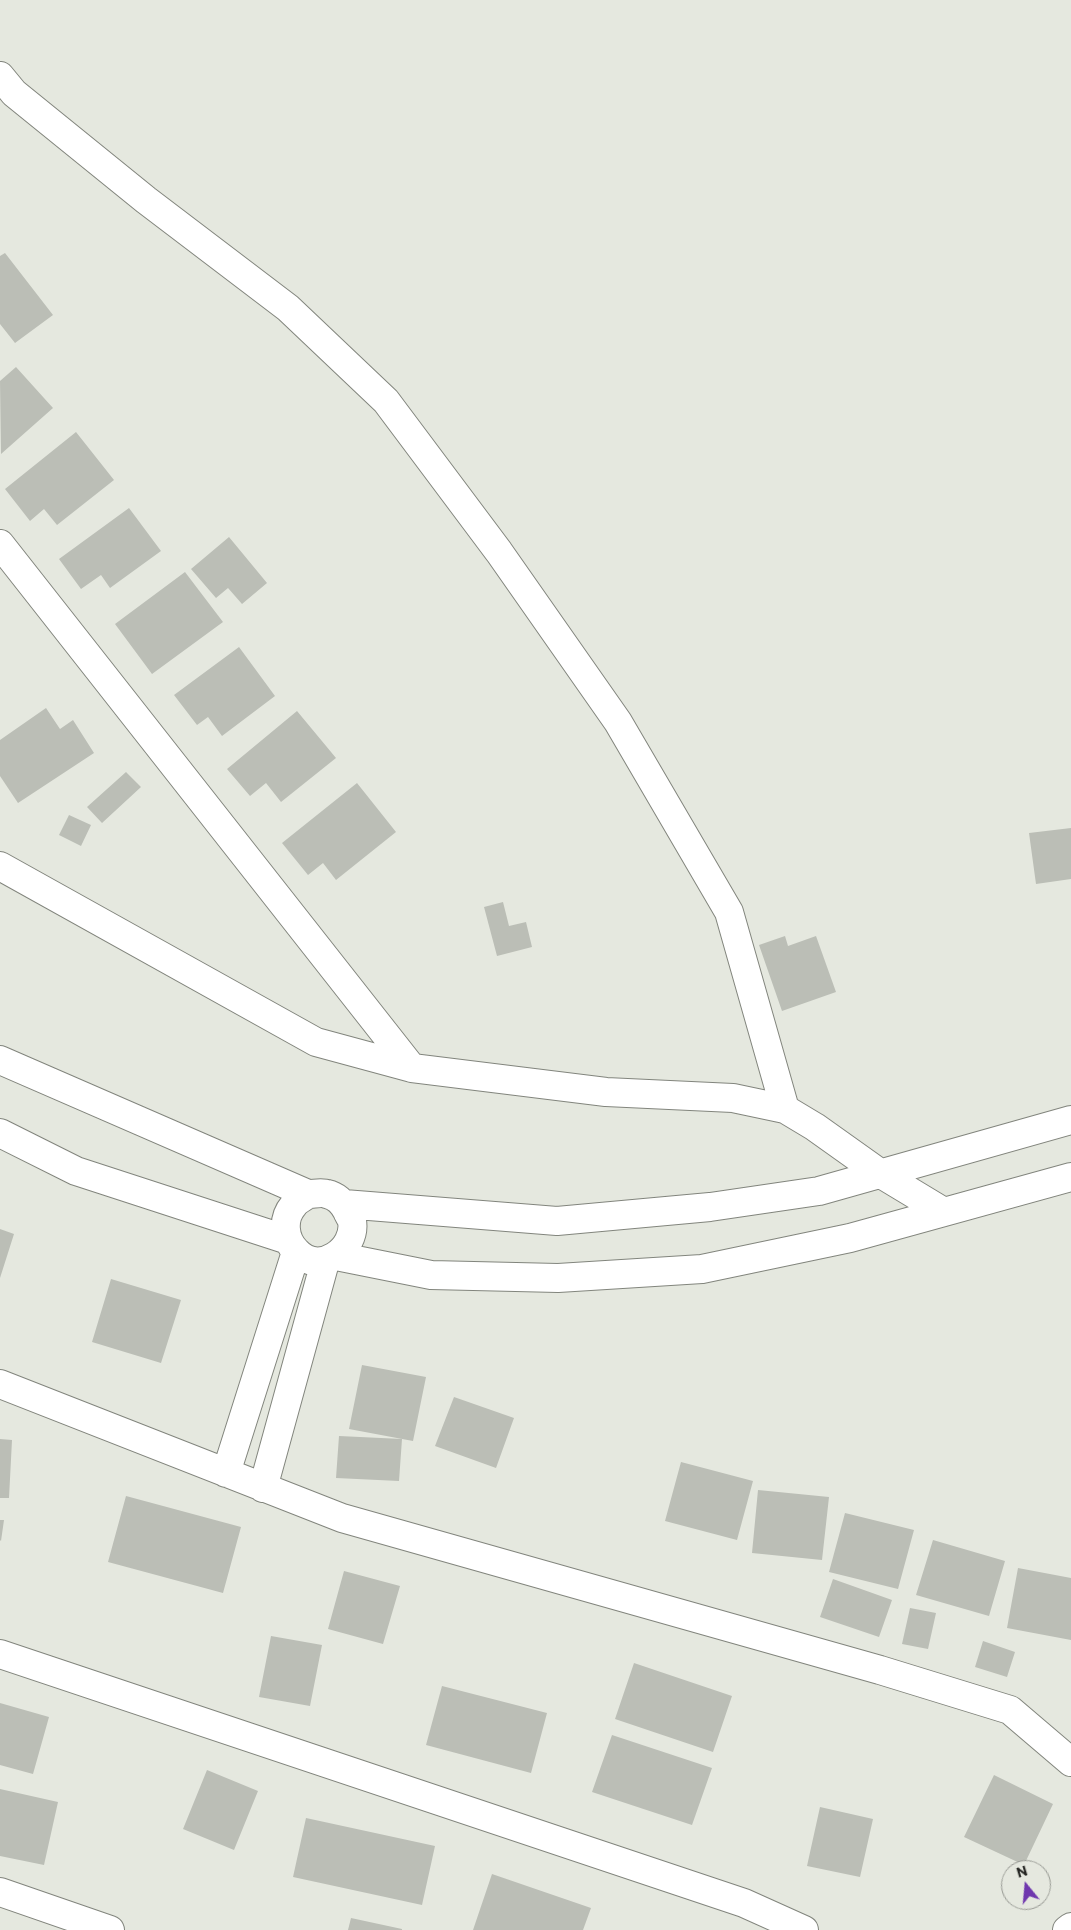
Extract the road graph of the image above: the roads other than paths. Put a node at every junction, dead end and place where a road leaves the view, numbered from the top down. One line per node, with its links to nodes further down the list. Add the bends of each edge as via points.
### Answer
1 (0, 76): 6 (street, via 14,92 146,200 288,308 386,401 499,552 618,722 729,912)
2 (0, 544): 5 (street)
3 (0, 866): 5 (street, via 316,1042)
4 (0, 1060): 11 (street)
5 (412, 1068): 6 (street, via 606,1092 733,1098)
6 (785, 1109): 9 (street)
7 (1071, 1120): 9 (street)
8 (0, 1133): 14 (street, via 76,1171)
9 (881, 1174): 12 (street, via 819,1191 710,1207 557,1221); 13 (street)
10 (1071, 1176): 13 (street)
11 (308, 1194): 12 (street, via 327,1194); 14 (street, via 293,1205 285,1222)
12 (344, 1204): 15 (street, via 352,1221 349,1241)
13 (944, 1212): 15 (street, via 850,1238 702,1269 558,1278 431,1275)
14 (292, 1246): 15 (street, via 309,1260); 17 (street)
15 (330, 1259): 18 (street)
16 (0, 1384): 17 (street)
17 (226, 1474): 18 (street)
18 (263, 1488): 20 (street, via 342,1518 880,1670 1010,1710)
19 (0, 1654): 24 (street, via 744,1903)
20 (1071, 1762)
21 (0, 1892): 23 (street)
22 (1071, 1927): 25 (street)
23 (110, 1930)
24 (804, 1930)
25 (1067, 1930)

